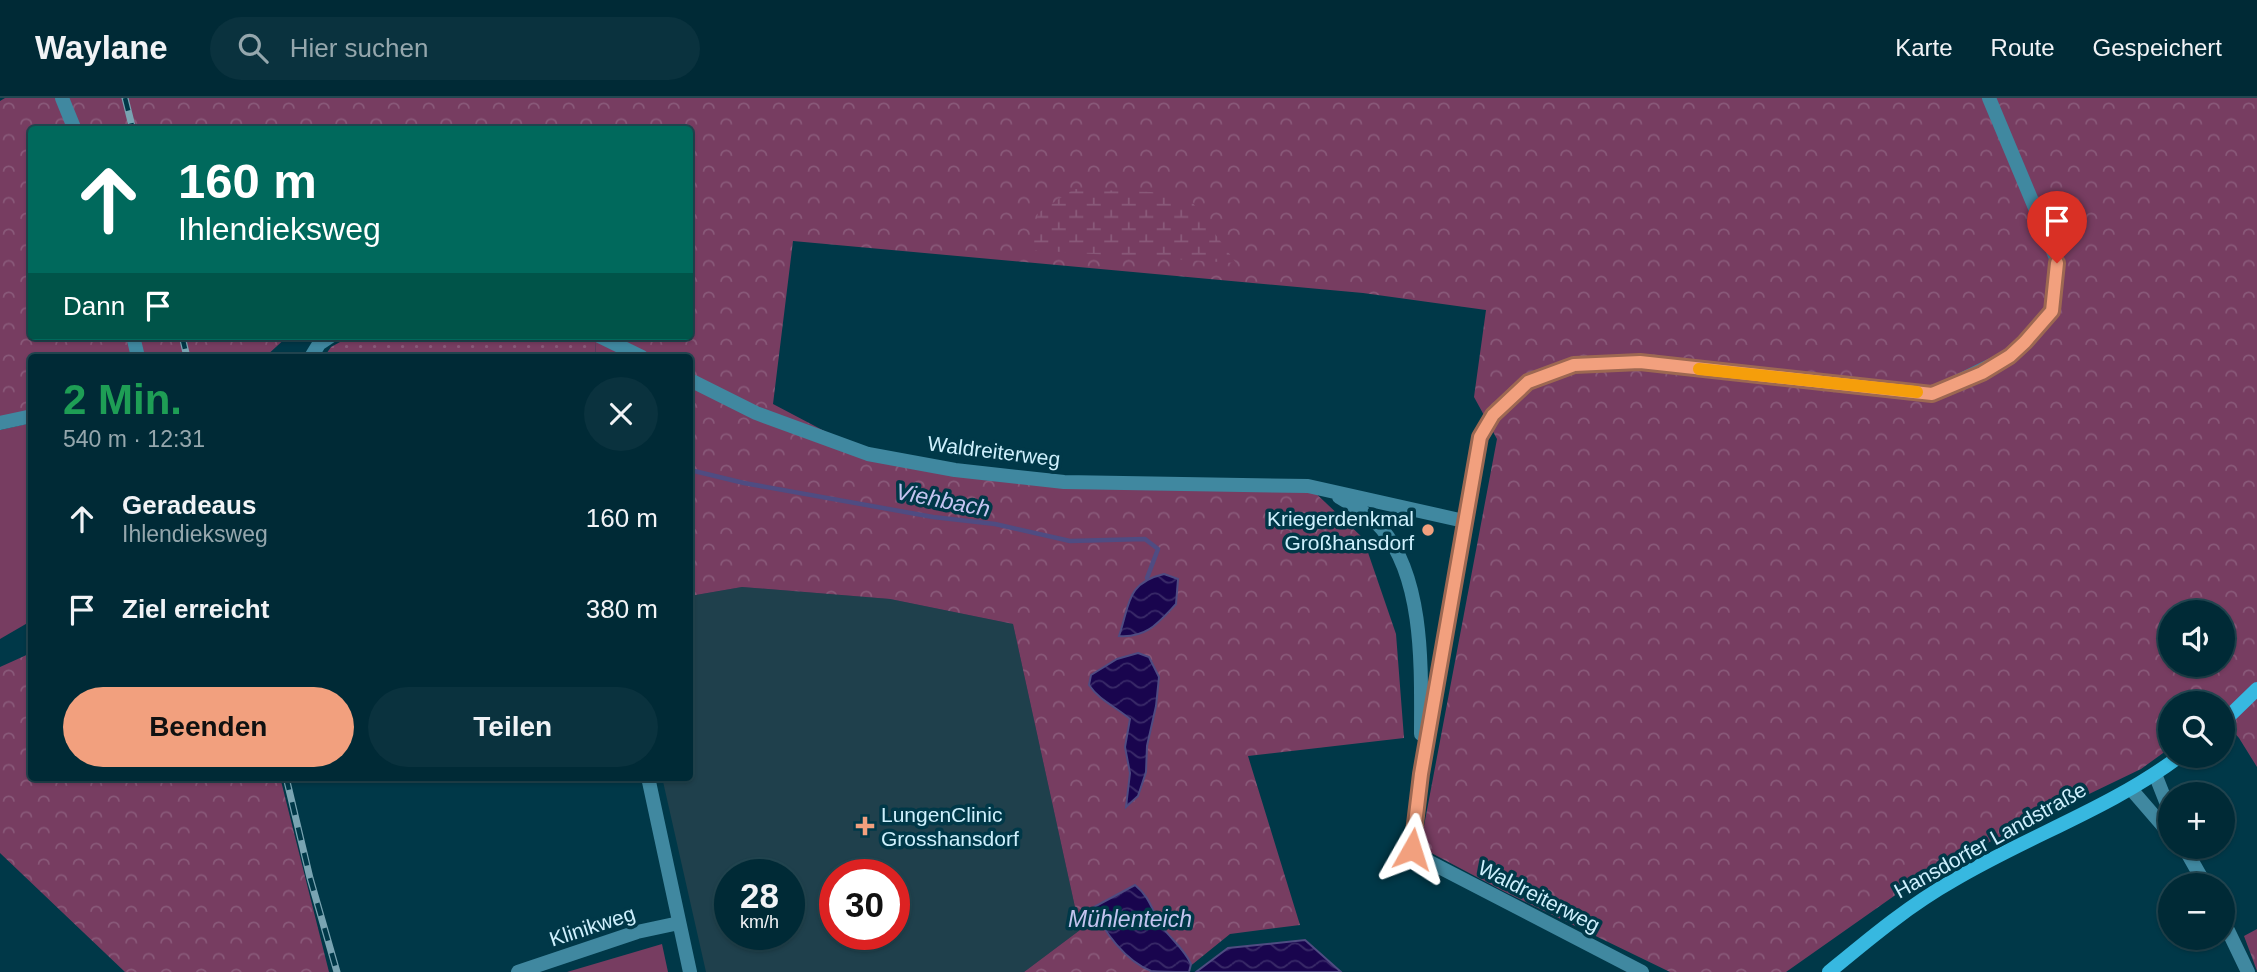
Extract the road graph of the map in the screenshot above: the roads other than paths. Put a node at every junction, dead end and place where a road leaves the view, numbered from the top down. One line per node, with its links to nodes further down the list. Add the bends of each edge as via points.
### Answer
1 (62, 98): 3 (street)
2 (1989, 98): 12 (street, via 2057,263 2052,311 2010,356 1932,394 1640,362 1574,365 1528,382 1493,415 1480,437)
3 (73, 126)
4 (324, 340): 6 (street)
5 (607, 340): 7 (street)
6 (313, 354)
7 (636, 354)
8 (693, 382): 11 (street, Waldreiterweg, via 756,413 868,454 955,470 1064,482)
9 (28, 417): 10 (street)
10 (0, 423)
11 (1308, 486): 12 (street, Waldreiterweg); 16 (street, Waldreiterweg, via 1365,512 1399,553 1420,645)
12 (1464, 521): 16 (street, Waldreiterweg)
13 (2257, 689): 14 (main road)
14 (2235, 710)
15 (2163, 768): 17 (main road, Hansdorfer Landstraße)
16 (1421, 774): 26 (street, Waldreiterweg, via 1412,849 1416,855)
17 (2155, 774): 19 (street); 20 (main road, Hansdorfer Landstraße)
18 (649, 781): 22 (street)
19 (2158, 782)
20 (2130, 789): 21 (street); 27 (main road, Hansdorfer Landstraße, via 1955,879 1897,916)
21 (2158, 820)
22 (679, 923): 24 (street, Klinikweg, via 637,932); 25 (street)
23 (2235, 945): 28 (street)
24 (518, 972)
25 (690, 972)
26 (1642, 972)
27 (1829, 972)
28 (2248, 972)

